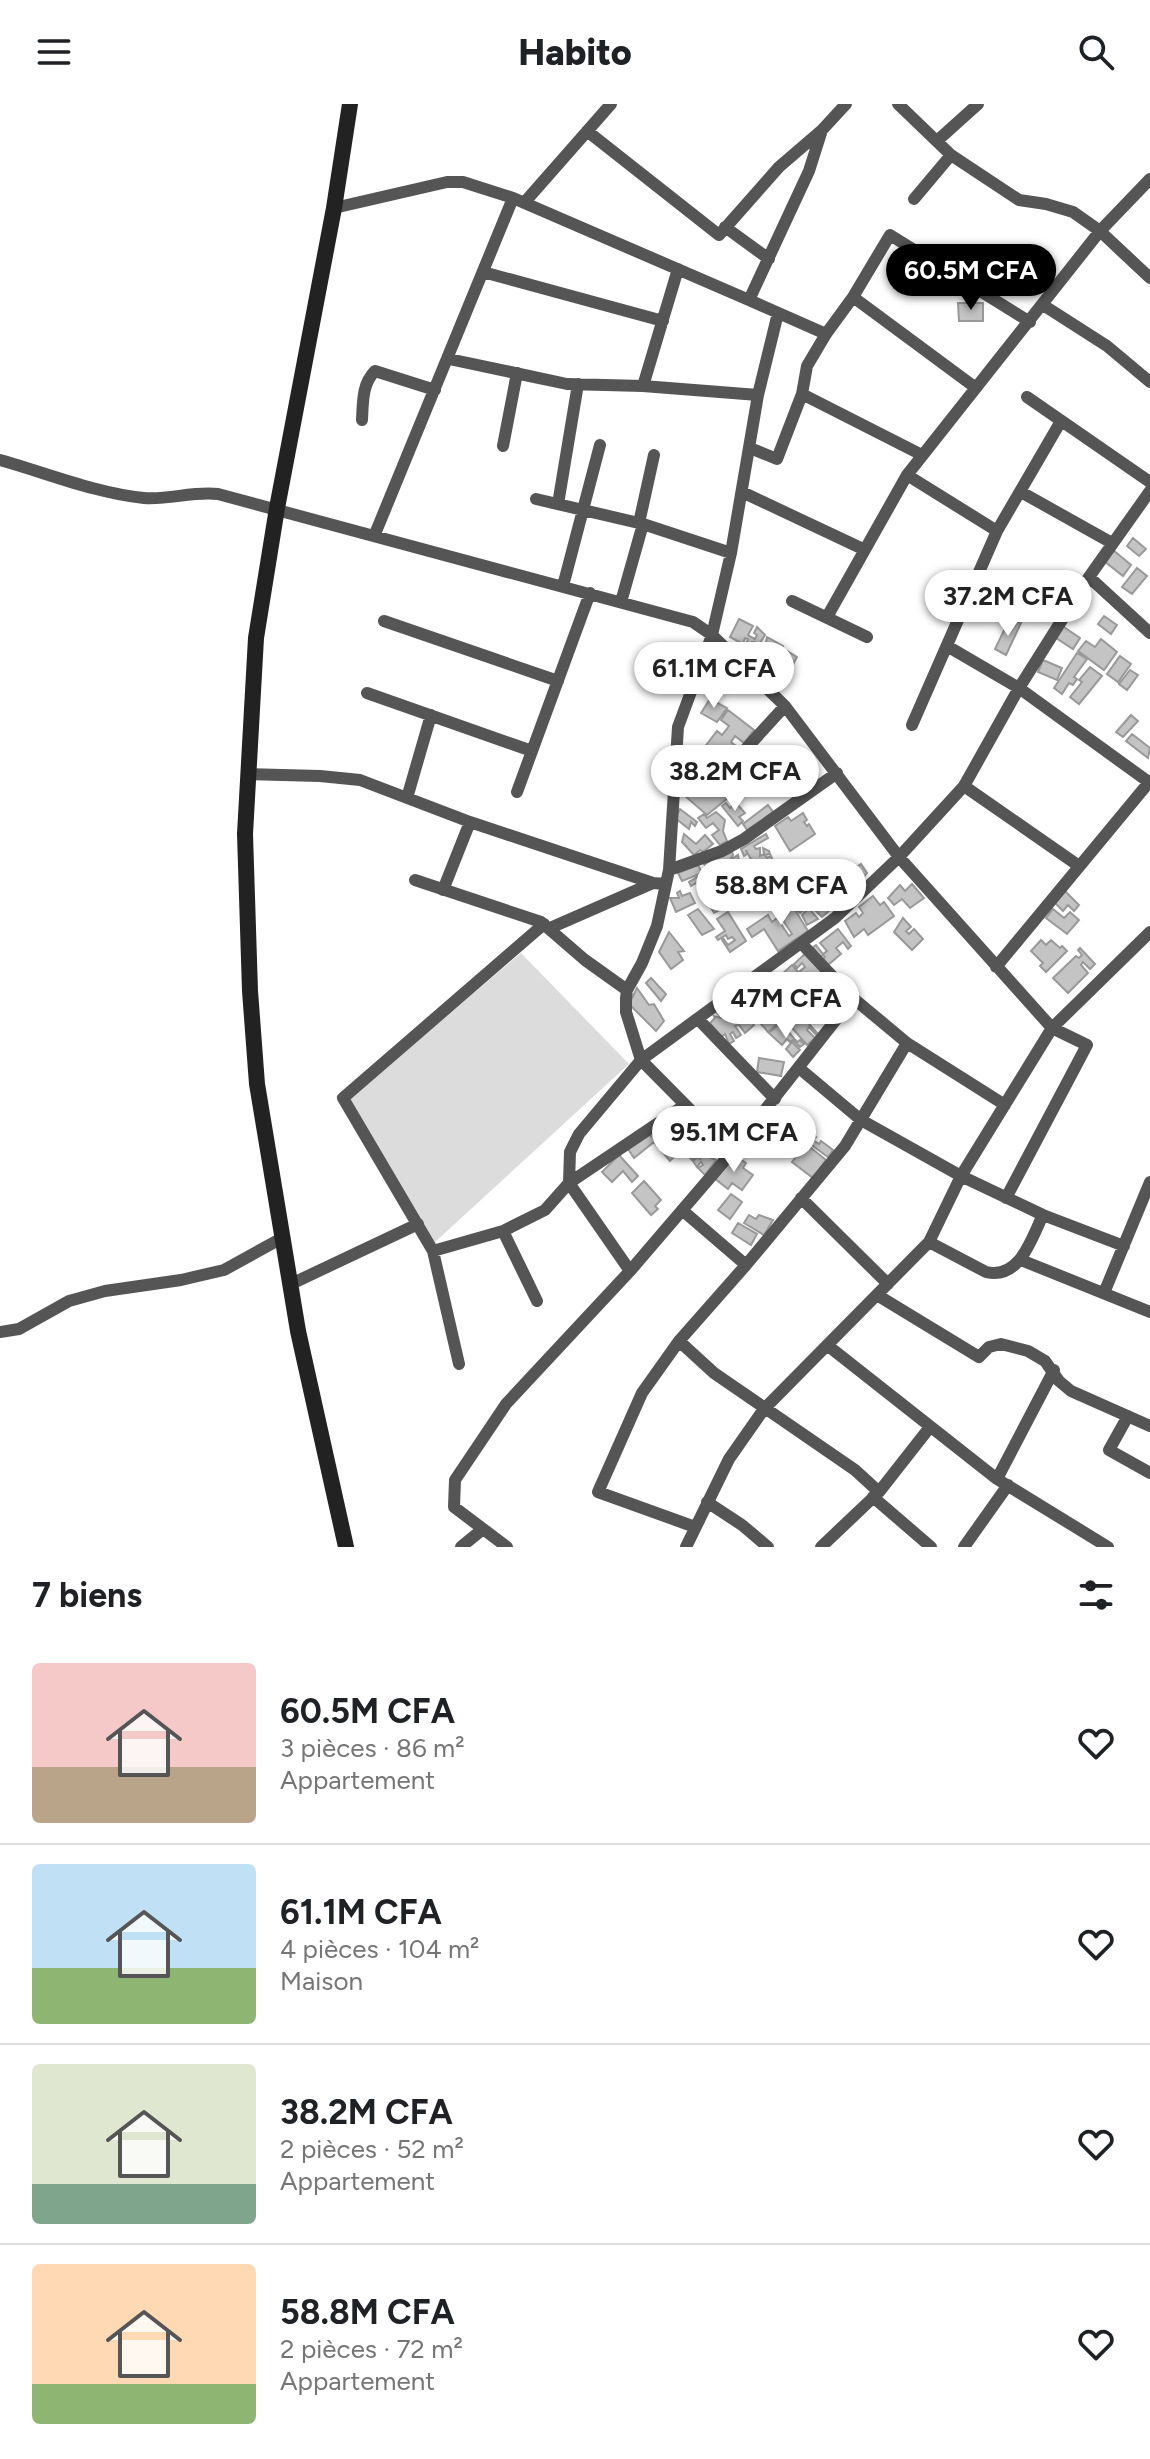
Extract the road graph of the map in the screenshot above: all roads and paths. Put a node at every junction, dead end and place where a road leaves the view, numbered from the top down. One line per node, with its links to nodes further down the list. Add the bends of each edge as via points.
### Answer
1 (350, 104): 13 (street)
2 (611, 104): 7 (street)
3 (846, 104): 6 (street)
4 (898, 104): 8 (street)
5 (978, 104): 8 (street)
6 (822, 130): 14 (street, via 779,167); 16 (street)
7 (587, 131): 12 (street); 14 (street, via 719,235)
8 (938, 140): 9 (street)
9 (951, 155): 11 (street); 15 (street, via 1019,200 1073,212)
10 (1150, 179): 15 (street)
11 (914, 199)
12 (518, 200): 13 (street, via 447,182); 17 (street); 18 (street)
13 (334, 208): 52 (street)
14 (725, 227): 16 (street)
15 (1100, 231): 19 (street); 22 (street)
16 (769, 259): 21 (street)
17 (678, 269): 21 (street); 24 (street)
18 (483, 272): 24 (street); 27 (street)
19 (1150, 278)
20 (853, 297): 25 (street, via 890,235); 26 (street); 32 (street)
21 (749, 300): 23 (street)
22 (1043, 305): 25 (street); 29 (street, via 1107,346)
23 (778, 313): 26 (street); 35 (street)
24 (663, 321): 31 (street)
25 (1030, 322): 32 (street)
26 (826, 334): 34 (street, via 807,366)
27 (449, 359): 28 (street); 33 (street)
28 (517, 373): 30 (street); 40 (street)
29 (1150, 382)
30 (578, 384): 31 (street); 51 (street)
31 (643, 386): 35 (street)
32 (976, 388): 43 (street)
33 (435, 390): 37 (street, via 375,371 363,394); 58 (street)
34 (802, 394): 41 (street, via 777,459); 43 (street)
35 (758, 395): 41 (street)
36 (1027, 397): 38 (street)
37 (362, 420)
38 (1061, 421): 46 (street); 49 (street)
39 (600, 445): 54 (street)
40 (503, 446)
41 (750, 448): 48 (street)
42 (654, 455): 56 (street)
43 (922, 455): 45 (street)
44 (0, 460): 52 (street, via 105,491 147,498 201,492)
45 (907, 475): 57 (street); 60 (street)
46 (1150, 482)
47 (1150, 491): 53 (street)
48 (742, 492): 60 (street); 61 (street)
49 (1021, 492): 57 (street); 59 (street)
50 (536, 499): 51 (street)
51 (558, 504): 54 (street)
52 (277, 508): 58 (street); 81 (street, via 256,638)
53 (1136, 509): 55 (street); 59 (street)
54 (583, 510): 56 (street); 63 (street)
55 (1150, 512)
56 (641, 523): 61 (street); 66 (street)
57 (997, 531): 72 (street)
58 (375, 534): 63 (street)
59 (1112, 543): 62 (street)
60 (863, 549): 67 (street)
61 (731, 553): 70 (street)
62 (1089, 577): 69 (street); 74 (street)
63 (563, 586): 64 (street)
64 (590, 593): 66 (street); 73 (street)
65 (792, 601): 67 (street)
66 (621, 602): 70 (street, via 693,622)
67 (827, 617): 71 (street)
68 (384, 621): 73 (street)
69 (1150, 633)
70 (712, 635): 76 (street); 90 (street, via 678,727)
71 (867, 637)
72 (947, 646): 74 (street); 78 (street)
73 (558, 681): 79 (street)
74 (1019, 688): 83 (street); 84 (street)
75 (367, 693): 77 (street)
76 (785, 706): 80 (street); 82 (street)
77 (431, 715): 79 (street); 86 (street)
78 (912, 725)
79 (532, 751): 85 (street)
80 (837, 773): 88 (street); 90 (street, via 744,839)
81 (248, 774): 86 (street, via 360,780); 119 (street, via 251,1007 257,1084)
82 (722, 775)
83 (1150, 782): 89 (street)
84 (964, 786): 88 (street); 89 (street)
85 (517, 792)
86 (407, 798): 87 (street)
87 (470, 822): 92 (street); 93 (street)
88 (899, 857): 96 (street); 97 (street)
89 (1079, 866): 97 (street)
90 (669, 870): 92 (street)
91 (415, 880): 93 (street)
92 (660, 883): 94 (street); 98 (street, via 657,926)
93 (443, 890): 94 (street)
94 (547, 926): 98 (street); 117 (street, via 343,1098)
95 (1150, 932): 101 (street)
96 (801, 943): 99 (street); 100 (street)
97 (996, 967): 101 (street)
98 (627, 990): 103 (street, via 626,1012)
99 (853, 998): 102 (street); 104 (street)
100 (699, 1020): 103 (street); 105 (street)
101 (1052, 1028): 107 (street); 114 (street, via 1087,1045)
102 (907, 1043): 107 (street); 108 (street)
103 (641, 1060): 106 (street); 111 (street, via 579,1134 570,1152)
104 (799, 1068): 105 (street); 108 (street)
105 (775, 1099): 109 (street)
106 (685, 1105): 109 (street); 111 (street)
107 (1005, 1105): 110 (street)
108 (861, 1120): 110 (street); 113 (street)
109 (732, 1152): 115 (street)
110 (961, 1176): 114 (street); 120 (street)
111 (569, 1183): 118 (street, via 545,1210); 125 (street)
112 (1149, 1190): 121 (street)
113 (801, 1198): 124 (street); 127 (street)
114 (1006, 1198): 116 (street)
115 (682, 1210): 124 (street); 125 (street)
116 (1043, 1215): 121 (street); 123 (street)
117 (418, 1224): 122 (street); 126 (street)
118 (503, 1231): 122 (street); 130 (street)
119 (282, 1238): 126 (street); 132 (street, via 224,1270 69,1301 19,1329)
120 (929, 1242): 123 (street, via 995,1274); 127 (street)
121 (1124, 1246): 128 (street)
122 (433, 1251): 135 (street)
123 (1021, 1260): 128 (street)
124 (746, 1265): 133 (street)
125 (630, 1271): 146 (street, via 506,1404 455,1480 454,1507)
126 (291, 1284): 147 (street)
127 (888, 1284): 129 (street)
128 (1104, 1293): 131 (street)
129 (877, 1295): 134 (street); 136 (street, via 979,1357 1001,1344 1028,1351)
130 (537, 1301)
131 (1150, 1312)
132 (0, 1332)
133 (679, 1341): 137 (street); 145 (street, via 642,1393 598,1492)
134 (827, 1345): 137 (street); 140 (street)
135 (459, 1364)
136 (1054, 1370): 138 (street, via 1071,1391); 142 (street)
137 (764, 1409): 143 (street, via 855,1470); 144 (street)
138 (1128, 1416): 139 (street); 141 (street, via 1109,1450)
139 (1150, 1426)
140 (930, 1427): 142 (street); 143 (street)
141 (1150, 1473)
142 (1002, 1482): 154 (street); 155 (street)
143 (876, 1495): 152 (street); 153 (street)
144 (707, 1502): 145 (street); 151 (street)
145 (695, 1527): 150 (street)
146 (483, 1529): 148 (street); 149 (street)
147 (346, 1547)
148 (461, 1547)
149 (507, 1547)
150 (686, 1547)
151 (768, 1547)
152 (821, 1547)
153 (931, 1547)
154 (964, 1547)
155 (1108, 1547)

